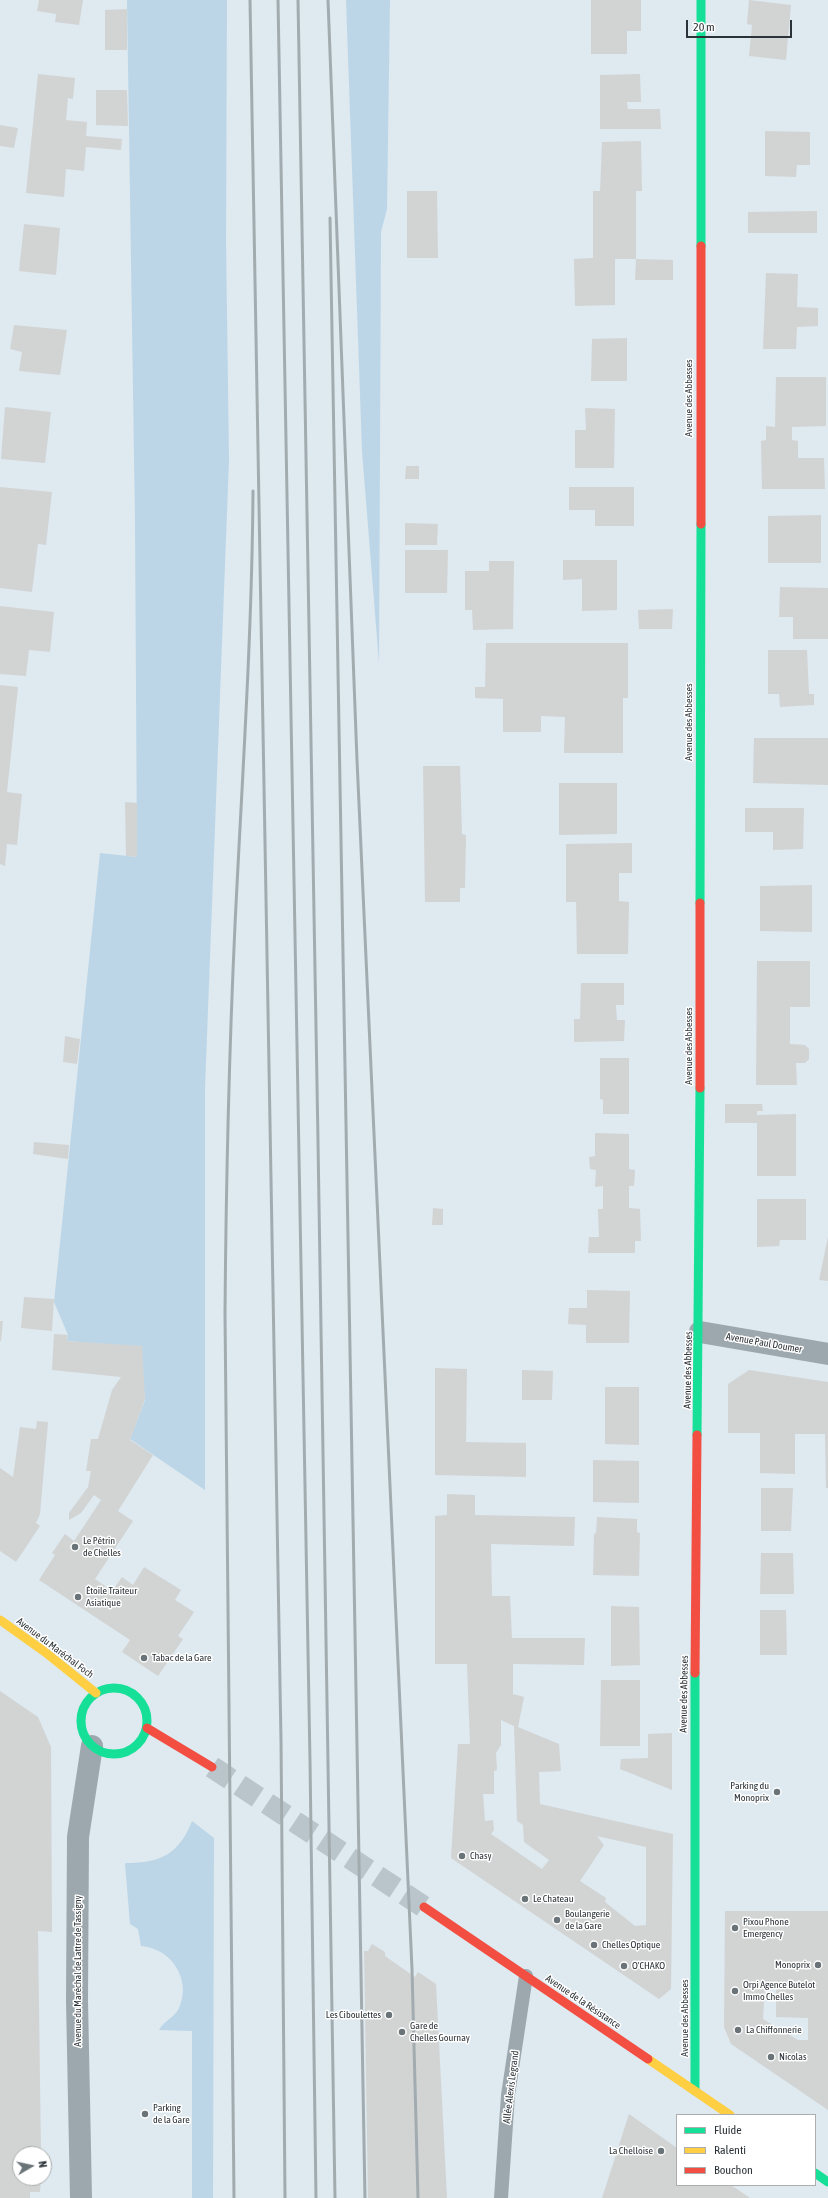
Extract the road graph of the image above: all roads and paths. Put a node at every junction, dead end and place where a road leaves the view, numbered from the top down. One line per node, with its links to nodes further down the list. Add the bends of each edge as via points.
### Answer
1 (701, 0): 2 (street, Avenue des Abbesses)
2 (700, 1332): 3 (street, Avenue Paul Doumer); 11 (street, Avenue des Abbesses, via 693,1828)
3 (828, 1354)
4 (0, 1620): 5 (street, Avenue du Maréchal Foch)
5 (96, 1693): 6 (street, Avenue du Maréchal Foch, via 107,1688 118,1688 138,1697 144,1706); 7 (street, Avenue du Maréchal Foch, via 89,1700 81,1718 86,1738)
6 (147, 1728): 7 (street, via 135,1747 124,1753 113,1755); 8 (street)
7 (92, 1746): 15 (street, Avenue du Maréchal de Lattre de Tassigny, via 78,1837 77,2000)
8 (212, 1767)
9 (424, 1906): 10 (street, Avenue de la Résistance)
10 (526, 1976): 11 (street, Avenue de la Résistance); 16 (lane, Allée Alexis Legrand, via 508,2095)
11 (695, 2091): 12 (street, Avenue de la Résistance)
12 (729, 2114)
13 (816, 2174): 14 (street)
14 (828, 2182)
15 (81, 2198)
16 (501, 2198)

